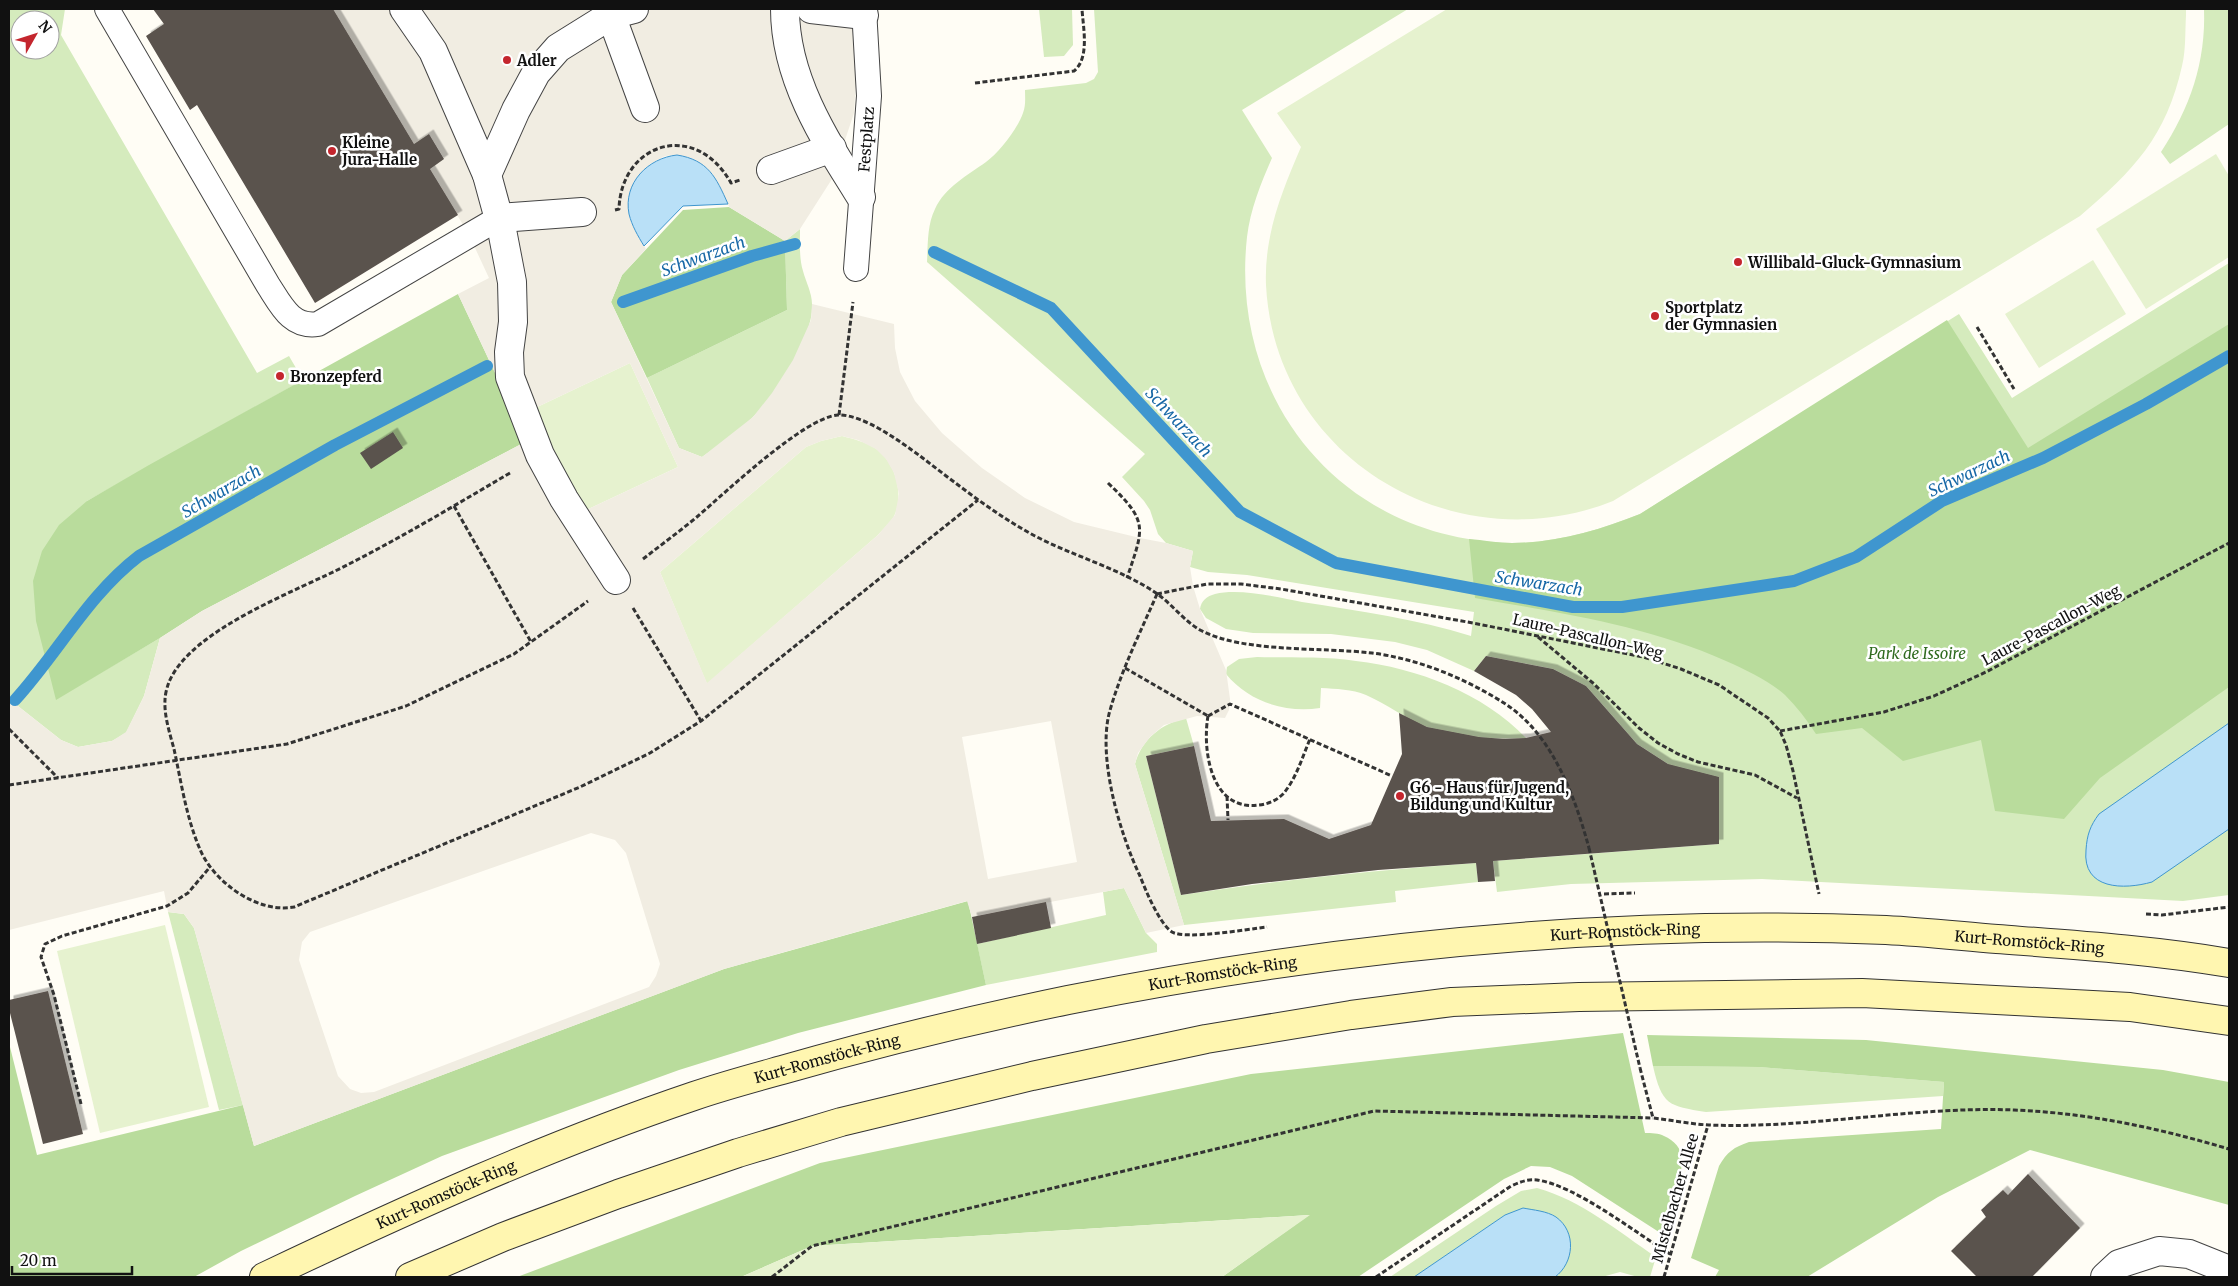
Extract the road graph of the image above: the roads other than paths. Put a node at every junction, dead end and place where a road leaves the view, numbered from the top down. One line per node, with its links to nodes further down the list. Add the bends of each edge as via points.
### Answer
1 (107, 9): 13 (lane, via 268,285 283,309 295,320 307,326 318,324)
2 (404, 9): 10 (street, via 433,51)
3 (785, 9): 8 (street, via 785,32 793,69 804,98)
4 (811, 9): 6 (street)
5 (622, 12): 7 (street); 10 (street, via 558,48 536,73)
6 (864, 12): 11 (lane, Festplatz, via 869,96)
7 (645, 108)
8 (832, 148): 9 (street); 11 (street)
9 (771, 170)
10 (487, 175): 13 (street)
11 (861, 196): 14 (lane, Festplatz)
12 (582, 212): 13 (street)
13 (499, 218): 15 (street, via 512,282 510,377 540,455)
14 (856, 269)
15 (616, 580)
16 (2229, 964): 19 (main road, Kurt-Romstöck-Ring, via 2091,945 1889,930 1760,927 1543,934 1416,945 1162,981 964,1021 697,1094 464,1183)
17 (2229, 1021): 20 (main road, via 2130,1007 1862,993 1452,1002 1351,1015 1196,1041 841,1122 618,1194 503,1237)
18 (2229, 1270): 21 (street, via 2189,1254 2159,1251 2120,1264)
19 (264, 1277)
20 (410, 1277)
21 (2105, 1277)

